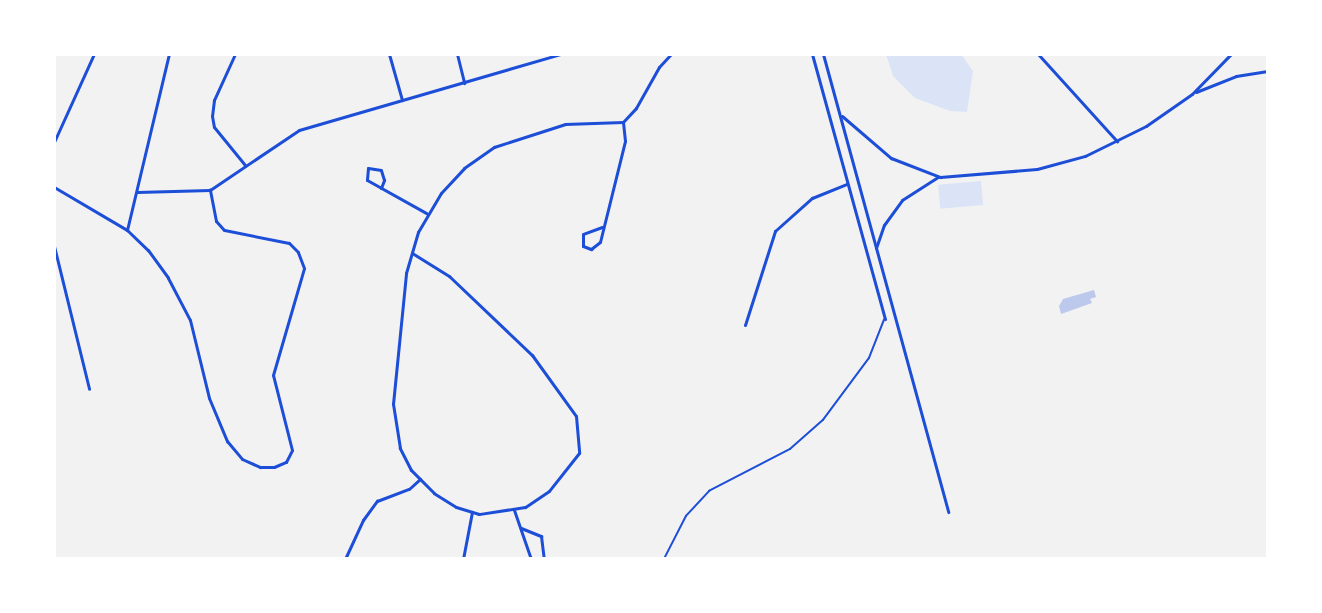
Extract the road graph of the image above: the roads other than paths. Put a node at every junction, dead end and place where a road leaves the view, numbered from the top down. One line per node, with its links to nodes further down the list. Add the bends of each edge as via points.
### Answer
1 (94, 54): 21 (street)
2 (170, 54): 28 (street)
3 (235, 54): 22 (street, via 214,100 212,117 214,127)
4 (389, 54): 17 (street)
5 (457, 54): 13 (street)
6 (560, 54): 13 (street)
7 (671, 54): 19 (street, via 636,108)
8 (812, 54): 15 (street)
9 (823, 54): 14 (street)
10 (1038, 54): 20 (street)
11 (1231, 54): 16 (street)
12 (1268, 70): 16 (street, via 1236,76)
13 (464, 83): 17 (street)
14 (833, 90): 15 (street); 18 (street)
15 (824, 93): 24 (street)
16 (1192, 94): 20 (street)
17 (402, 100): 22 (street, via 299,130)
18 (841, 115): 23 (street, via 891,158); 33 (street)
19 (622, 122): 29 (street, via 565,124 494,147 452,180); 30 (street, via 626,141)
20 (1117, 141): 23 (street, via 1085,156 1037,169)
21 (54, 142)
22 (246, 165): 27 (street)
23 (940, 177): 33 (street, via 910,193 895,208)
24 (846, 184): 35 (street); 36 (street, via 812,198 776,231)
25 (54, 186): 31 (street)
26 (381, 188): 26 (street, via 367,180 368,168 381,170); 29 (street)
27 (210, 190): 28 (street); 31 (street, via 216,221 224,230 289,243 298,252 304,268 273,375 292,443 289,459 280,465 260,467 242,459 227,441 211,405 183,304 154,258)
28 (137, 192): 31 (street)
29 (426, 213): 34 (street)
30 (602, 227): 30 (street, via 597,247 583,246 583,234)
31 (127, 230)
32 (54, 246): 37 (street)
33 (875, 250): 41 (street)
34 (412, 253): 38 (street, via 406,273 393,404 400,448); 39 (street, via 449,276 532,355 576,416 579,453 565,475 549,491)
35 (885, 319): 47 (lane, via 869,358 823,420 790,449 709,491 686,516)
36 (745, 325)
37 (89, 389)
38 (420, 479): 40 (street, via 456,507); 43 (street, via 409,489 377,501 363,520)
39 (514, 510): 40 (street, via 500,514); 42 (street)
40 (472, 512): 44 (street)
41 (948, 512)
42 (521, 528): 45 (street); 46 (street, via 541,536)
43 (345, 559)
44 (463, 559)
45 (531, 559)
46 (544, 559)
47 (664, 559)

